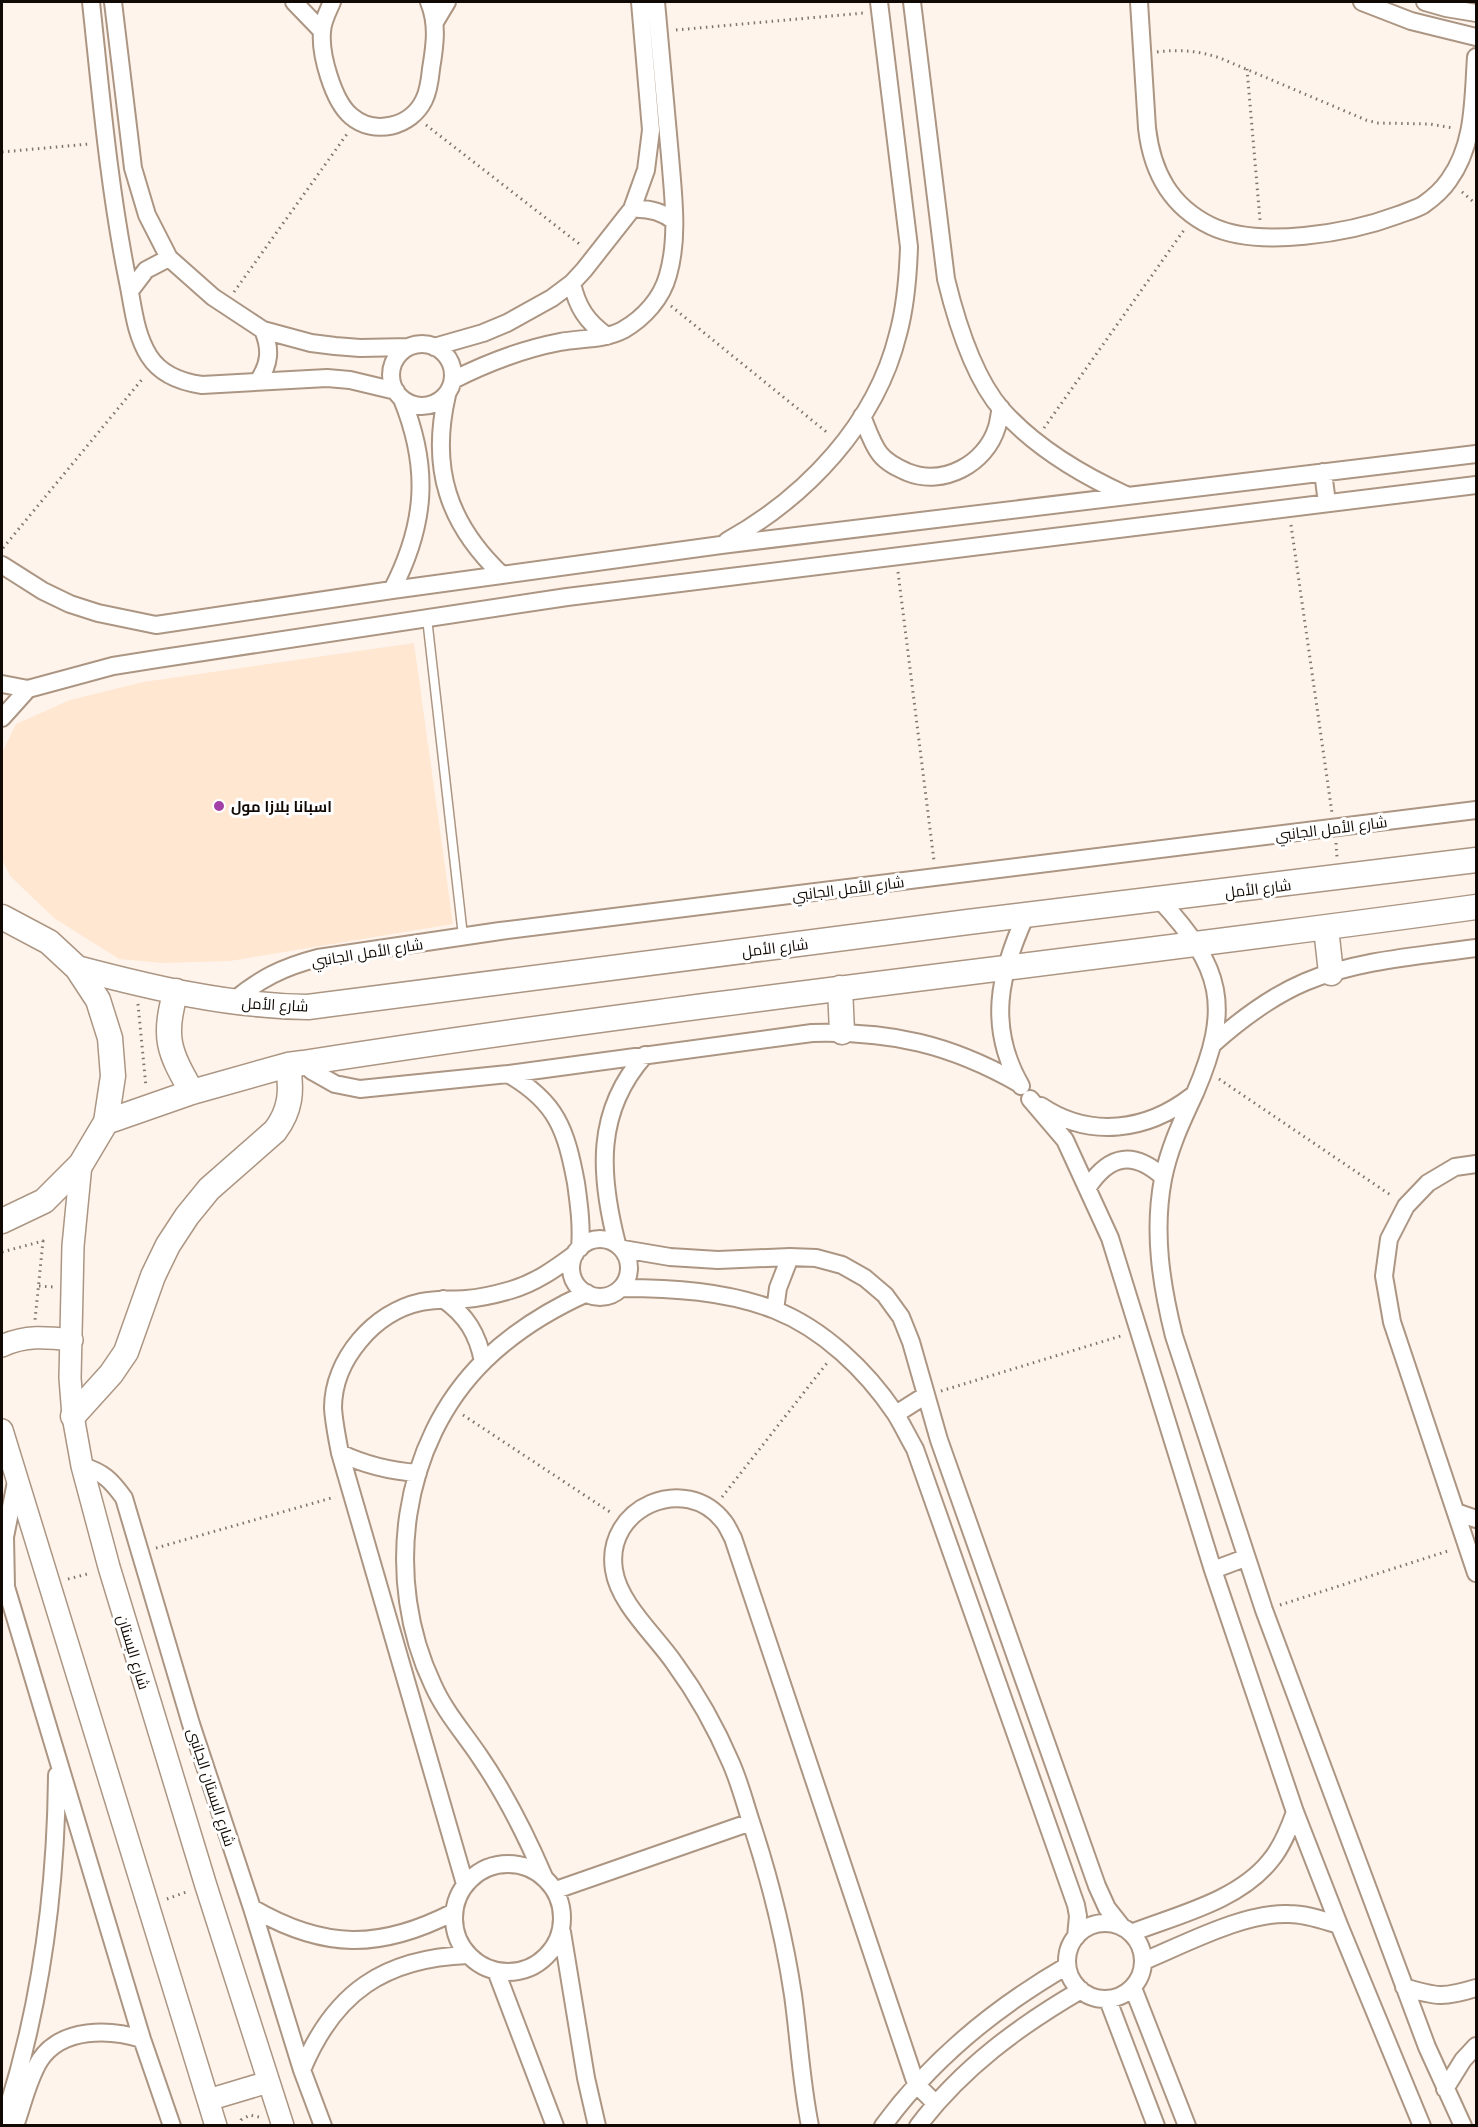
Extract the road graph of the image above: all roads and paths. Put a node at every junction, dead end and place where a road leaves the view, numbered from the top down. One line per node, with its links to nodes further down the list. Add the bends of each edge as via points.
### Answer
1 (91, 2): 25 (street)
2 (114, 2): 32 (street, via 133,168 147,216)
3 (294, 2): 16 (street)
4 (332, 2): 16 (street)
5 (429, 2): 15 (street)
6 (447, 2): 15 (street)
7 (640, 2): 27 (street, via 651,130 646,170)
8 (656, 2): 17 (street)
9 (912, 2): 45 (street, via 946,279 967,347)
10 (1139, 2): 19 (street)
11 (1362, 2): 18 (street, via 1411,21)
12 (1425, 2): 14 (street)
13 (880, 7): 17 (path); 46 (street, via 909,247 908,277 889,364)
14 (1476, 13)
15 (435, 22): 22 (street, via 428,91)
16 (322, 32): 23 (street, via 326,63 339,102)
17 (659, 32): 29 (street)
18 (1476, 38)
19 (1143, 55): 21 (path, via 1174,50 1200,52); 28 (street, via 1148,138 1155,169 1178,203)
20 (1476, 57): 24 (street)
21 (1247, 69): 24 (path, via 1372,122 1439,125); 30 (path)
22 (413, 115): 23 (street, via 402,123 382,127); 31 (path)
23 (357, 120): 36 (path)
24 (1470, 133): 30 (street, via 1458,167 1422,206 1338,231)
25 (106, 143): 26 (path); 34 (street)
26 (2, 152)
27 (632, 208): 29 (street, via 658,212); 31 (street)
28 (1194, 216): 30 (street, via 1231,233); 47 (path, via 1048,423)
29 (674, 221): 35 (street, via 672,257)
30 (1262, 236)
31 (596, 257): 33 (street)
32 (169, 258): 34 (street, via 146,270); 36 (street)
33 (572, 283): 38 (street, via 580,308 591,324); 40 (street, via 507,323)
34 (130, 291): 41 (street, via 143,345)
35 (659, 296): 38 (street, via 638,319); 48 (path)
36 (225, 306): 37 (street)
37 (262, 330): 39 (street, via 335,346); 42 (street, via 267,340 268,362)
38 (607, 336): 43 (street, via 516,353 474,370)
39 (410, 347): 40 (street); 44 (street, via 401,353 392,371)
40 (434, 347): 43 (street, via 449,360 453,370)
41 (155, 364): 42 (street, via 184,382 220,385); 56 (path)
42 (258, 381): 44 (street, via 327,378 373,384)
43 (450, 387): 44 (street, via 439,401 420,406); 59 (street, via 441,419 440,444 447,493 468,538)
44 (399, 395): 60 (street, via 412,425 422,481 414,537)
45 (1001, 408): 46 (street, via 997,428 973,462 956,473 936,477 896,468 880,454); 47 (street)
46 (862, 416): 48 (street)
47 (1029, 436): 52 (street, via 1092,480)
48 (842, 444): 55 (street, via 814,476 774,511)
49 (1476, 453): 50 (street)
50 (1323, 472): 52 (street); 53 (street)
51 (1476, 485): 53 (street)
52 (1127, 495): 55 (street)
53 (1327, 503): 54 (street)
54 (1288, 508): 57 (street); 66 (path)
55 (721, 545): 59 (street)
56 (2, 549)
57 (896, 557): 61 (street); 68 (path)
58 (2, 565): 60 (street, via 43,591 98,614 156,625)
59 (502, 575): 60 (street)
60 (392, 590)
61 (427, 618): 63 (street, via 113,666); 76 (lane)
62 (2, 684): 63 (street)
63 (28, 689): 64 (street)
64 (2, 718)
65 (1476, 810): 66 (street, شارع الأمل الجانبي)
66 (1334, 828): 68 (street, شارع الأمل الجانبي); 69 (path)
67 (1476, 860): 69 (main road, شارع الأمل)
68 (936, 877): 76 (street, شارع الأمل الجانبي)
69 (1340, 878): 70 (main road, شارع الأمل)
70 (1160, 900): 73 (main road, شارع الأمل); 78 (street)
71 (2, 904): 77 (street)
72 (1476, 907): 75 (main road)
73 (1026, 915): 81 (street); 86 (main road, شارع الأمل, via 308,1007)
74 (2, 917): 77 (main road)
75 (1326, 928): 78 (main road); 82 (main road)
76 (463, 936): 86 (street, شارع الأمل الجانبي, via 295,964 253,984)
77 (49, 942): 80 (main road)
78 (1198, 945): 81 (main road); 88 (street, via 1215,988 1218,1015)
79 (1476, 948): 82 (street, via 1368,963)
80 (77, 968): 83 (main road, شارع الأمل); 98 (main road, via 98,1000 110,1038 113,1076)
81 (1006, 969): 84 (main road); 93 (street, via 1000,997 1001,1033)
82 (1331, 973): 88 (street, via 1280,994)
83 (136, 983): 85 (main road, شارع الأمل); 97 (path)
84 (840, 988): 87 (main road); 90 (main road, via 445,1040)
85 (176, 991): 86 (main road, شارع الأمل); 94 (main road, via 169,1037 174,1061)
86 (232, 1002)
87 (842, 1032): 89 (street); 93 (street, via 872,1033 926,1044 975,1060)
88 (1212, 1044): 91 (street)
89 (645, 1056): 92 (street); 105 (street, via 621,1087 607,1124 610,1214)
90 (296, 1064): 92 (street, via 335,1084 360,1089); 94 (main road); 122 (main road, via 284,1120 209,1189 187,1216 153,1276 126,1352)
91 (1204, 1070): 95 (street); 103 (path)
92 (508, 1074): 106 (street, via 538,1094 567,1139 581,1215)
93 (1020, 1084): 96 (street)
94 (192, 1092): 97 (main road)
95 (1194, 1094): 96 (street, via 1174,1110 1151,1120 1101,1127 1076,1123); 101 (street)
96 (1030, 1100): 102 (street, via 1065,1140)
97 (148, 1107): 98 (main road)
98 (106, 1122): 99 (main road)
99 (81, 1164): 104 (main road, via 44,1201); 115 (street, شارع البستان, via 73,1246)
100 (1476, 1164): 103 (street, via 1455,1167 1428,1183)
101 (1163, 1177): 102 (street, via 1141,1162 1114,1162 1098,1172); 135 (street, via 1158,1218 1164,1298)
102 (1088, 1187): 114 (street, via 1110,1238)
103 (1406, 1206): 130 (street, via 1389,1239 1384,1276 1392,1322)
104 (2, 1221)
105 (620, 1246): 106 (street, via 597,1239); 108 (street, via 670,1257); 109 (street, via 629,1265)
106 (577, 1251): 110 (street, via 572,1272 574,1280); 111 (street, via 535,1281 513,1290)
107 (2, 1252): 113 (path, via 43,1242)
108 (790, 1257): 112 (street, via 778,1288); 119 (street, via 842,1265 885,1295 901,1317)
109 (621, 1288): 110 (street, via 608,1295); 112 (street, via 710,1294)
110 (587, 1293): 118 (street, via 531,1322)
111 (443, 1299): 118 (street, via 471,1325 481,1346); 124 (street, via 419,1302 396,1311 359,1340 337,1382 333,1406)
112 (776, 1310): 117 (street)
113 (35, 1323)
114 (1137, 1331): 119 (path); 137 (street)
115 (72, 1340): 116 (street, via 27,1338); 122 (street, شارع البستان)
116 (2, 1346)
117 (838, 1349): 121 (street); 129 (path)
118 (483, 1362): 120 (street)
119 (926, 1395): 121 (street); 152 (street, via 1097,1886 1107,1908)
120 (449, 1406): 126 (street); 132 (path)
121 (896, 1414): 154 (street, via 915,1449 1076,1905)
122 (73, 1416): 125 (street, شارع البستان)
123 (2, 1430): 127 (street)
124 (340, 1453): 126 (street, via 370,1466); 128 (street)
125 (82, 1466): 134 (street, شارع البستان الجانبى, via 99,1471 115,1484 124,1498); 136 (street, شارع البستان)
126 (418, 1473): 144 (street, via 406,1526 405,1572 408,1608 419,1652 446,1710 508,1802)
127 (17, 1476): 139 (street); 141 (street, via 5,1537 6,1587)
128 (351, 1493): 134 (path); 145 (street)
129 (711, 1510): 132 (street, via 678,1498 658,1500 640,1508); 168 (street, via 724,1522 732,1538)
130 (1456, 1512): 131 (street); 133 (street)
131 (1476, 1519)
132 (625, 1522): 143 (street, via 613,1553 619,1588 698,1697 732,1764)
133 (1467, 1544): 138 (street); 140 (path)
134 (140, 1552): 149 (street, شارع البستان الجانبى)
135 (1245, 1558): 137 (street); 140 (street)
136 (109, 1568): 139 (path); 146 (street, شارع البستان)
137 (1212, 1570): 142 (street)
138 (1476, 1572)
139 (49, 1585): 148 (street)
140 (1264, 1610): 159 (street)
141 (57, 1759): 164 (street); 173 (street, via 56,1830 45,1940 24,2051)
142 (1295, 1812): 151 (street); 152 (street, via 1286,1838 1251,1881 1227,1896)
143 (751, 1822): 147 (street); 182 (street, via 785,1950)
144 (544, 1877): 145 (street, via 525,1866 503,1864 482,1870); 147 (street)
145 (465, 1884): 150 (street)
146 (206, 1886): 148 (path); 167 (street, شارع البستان)
147 (556, 1890): 153 (street, via 562,1910)
148 (148, 1905): 170 (street)
149 (252, 1908): 150 (street, via 279,1924 338,1940 398,1936); 166 (street, شارع البستان الجانبى)
150 (454, 1912): 155 (street, via 456,1935)
151 (1339, 1925): 156 (street, via 1314,1917 1262,1916); 187 (street)
152 (1127, 1930): 154 (street, via 1102,1923); 156 (street, via 1142,1951)
153 (561, 1931): 158 (street, via 551,1952 531,1967); 181 (street)
154 (1076, 1937): 157 (street, via 1067,1955)
155 (468, 1955): 158 (street); 166 (street, via 415,1961 365,1984 327,2022)
156 (1144, 1961): 160 (street)
157 (1067, 1966): 162 (street); 168 (street, via 987,2019)
158 (495, 1971): 180 (street)
159 (1404, 1987): 161 (street, via 1451,1996); 169 (street)
160 (1133, 1988): 163 (street); 186 (street)
161 (1476, 1988)
162 (1081, 1990): 163 (street); 171 (street, via 1019,2028)
163 (1108, 2000): 185 (street)
164 (142, 2040): 174 (street, via 123,2033 81,2034 50,2049 34,2072); 175 (street)
165 (1476, 2046): 169 (street)
166 (302, 2070): 179 (street, شارع البستان الجانبى)
167 (268, 2082): 170 (street); 178 (street, شارع البستان)
168 (916, 2084): 171 (street); 183 (street)
169 (1445, 2089): 188 (street)
170 (208, 2100): 176 (street)
171 (935, 2103): 184 (street)
172 (262, 2117): 177 (path, via 250,2115 241,2120)
173 (2, 2126)
174 (15, 2126)
175 (172, 2126)
176 (216, 2126)
177 (240, 2126)
178 (283, 2126)
179 (323, 2126)
180 (555, 2126)
181 (597, 2126)
182 (810, 2126)
183 (883, 2126)
184 (918, 2126)
185 (1156, 2126)
186 (1187, 2126)
187 (1422, 2126)
188 (1463, 2126)

